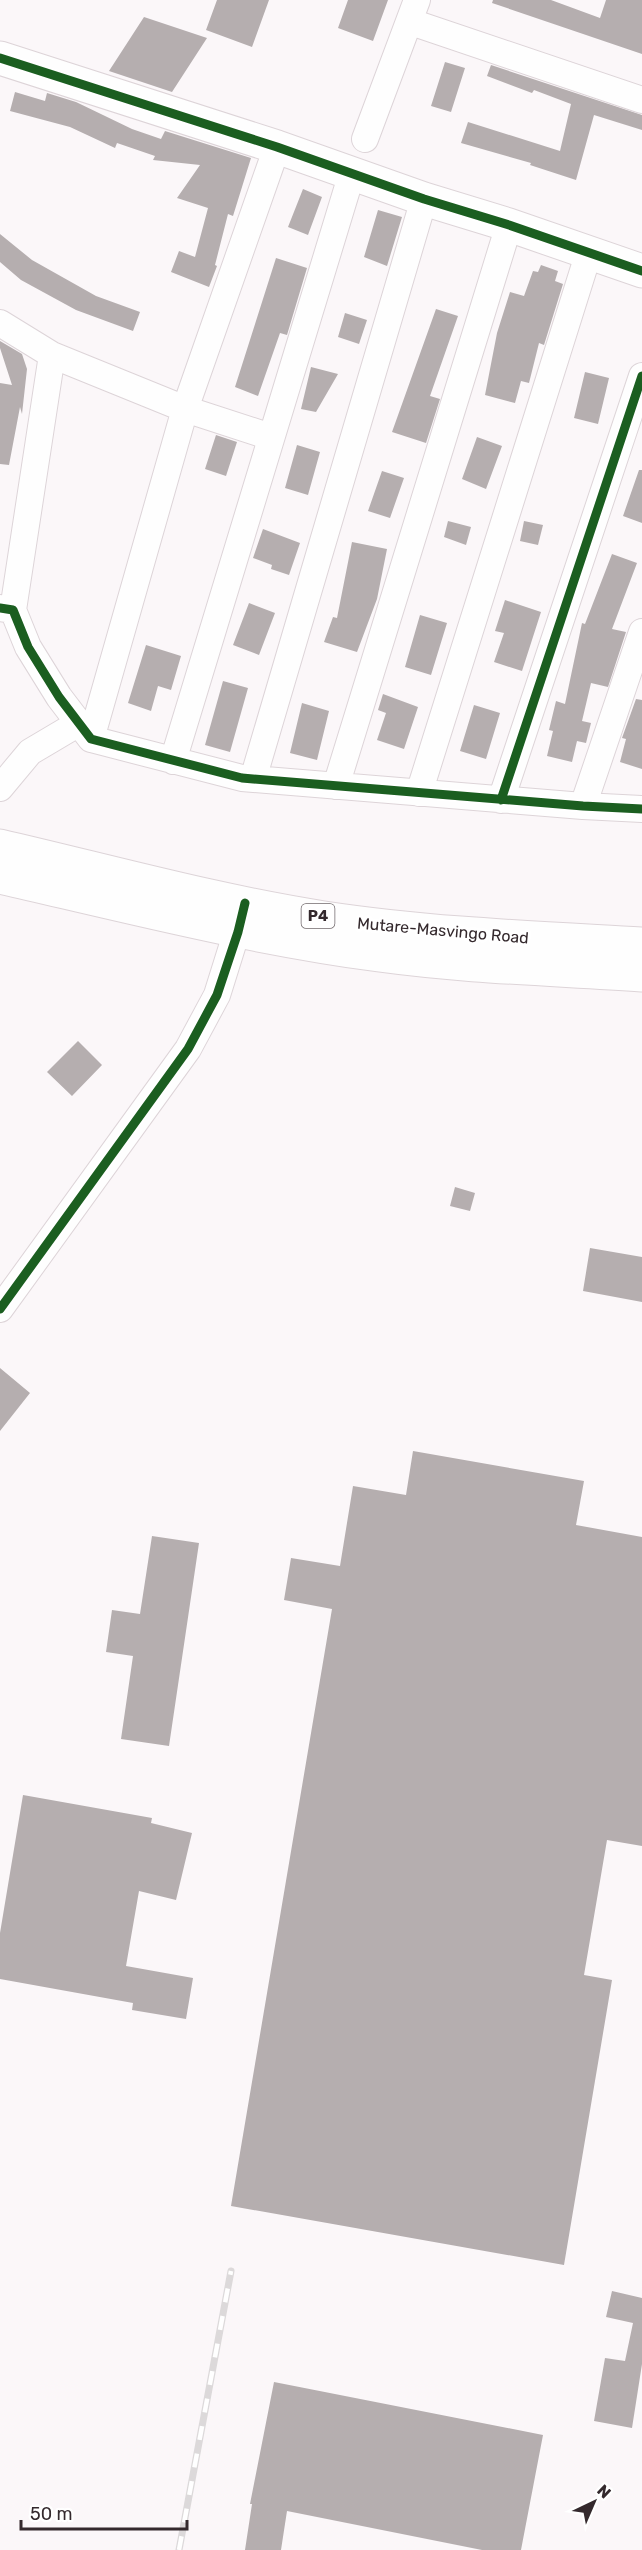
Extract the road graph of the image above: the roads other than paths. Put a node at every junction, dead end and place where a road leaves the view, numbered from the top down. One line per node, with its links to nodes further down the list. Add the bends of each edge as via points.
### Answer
1 (414, 11): 3 (street); 4 (street)
2 (0, 58): 5 (main road)
3 (642, 100)
4 (365, 139)
5 (277, 147): 6 (main road); 14 (street)
6 (352, 172): 7 (main road); 15 (street)
7 (424, 199): 8 (main road); 20 (street)
8 (509, 225): 9 (main road); 21 (street)
9 (589, 252): 10 (main road); 23 (street)
10 (642, 271)
11 (0, 323): 12 (street)
12 (52, 355): 14 (street); 16 (street)
13 (642, 376): 24 (street)
14 (185, 409): 15 (street); 18 (street)
15 (271, 437): 19 (street)
16 (6, 609): 18 (street, via 59,698)
17 (642, 632): 25 (street)
18 (85, 731): 19 (street); 22 (street, via 30,752)
19 (173, 760): 20 (street)
20 (253, 779): 21 (street)
21 (336, 786): 23 (street)
22 (0, 788)
23 (419, 793): 24 (street)
24 (501, 800): 25 (street)
25 (583, 806): 26 (street)
26 (642, 809)
27 (0, 846): 29 (main road, Mutare-Masvingo Road / P4)
28 (0, 877): 29 (main road, Mutare-Masvingo Road / P4)
29 (242, 918): 30 (main road, Mutare-Masvingo Road / P4); 31 (main road, Mutare-Masvingo Road / P4, via 390,956); 32 (street, via 217,995 188,1049)
30 (642, 944)
31 (642, 975)
32 (0, 1309)

